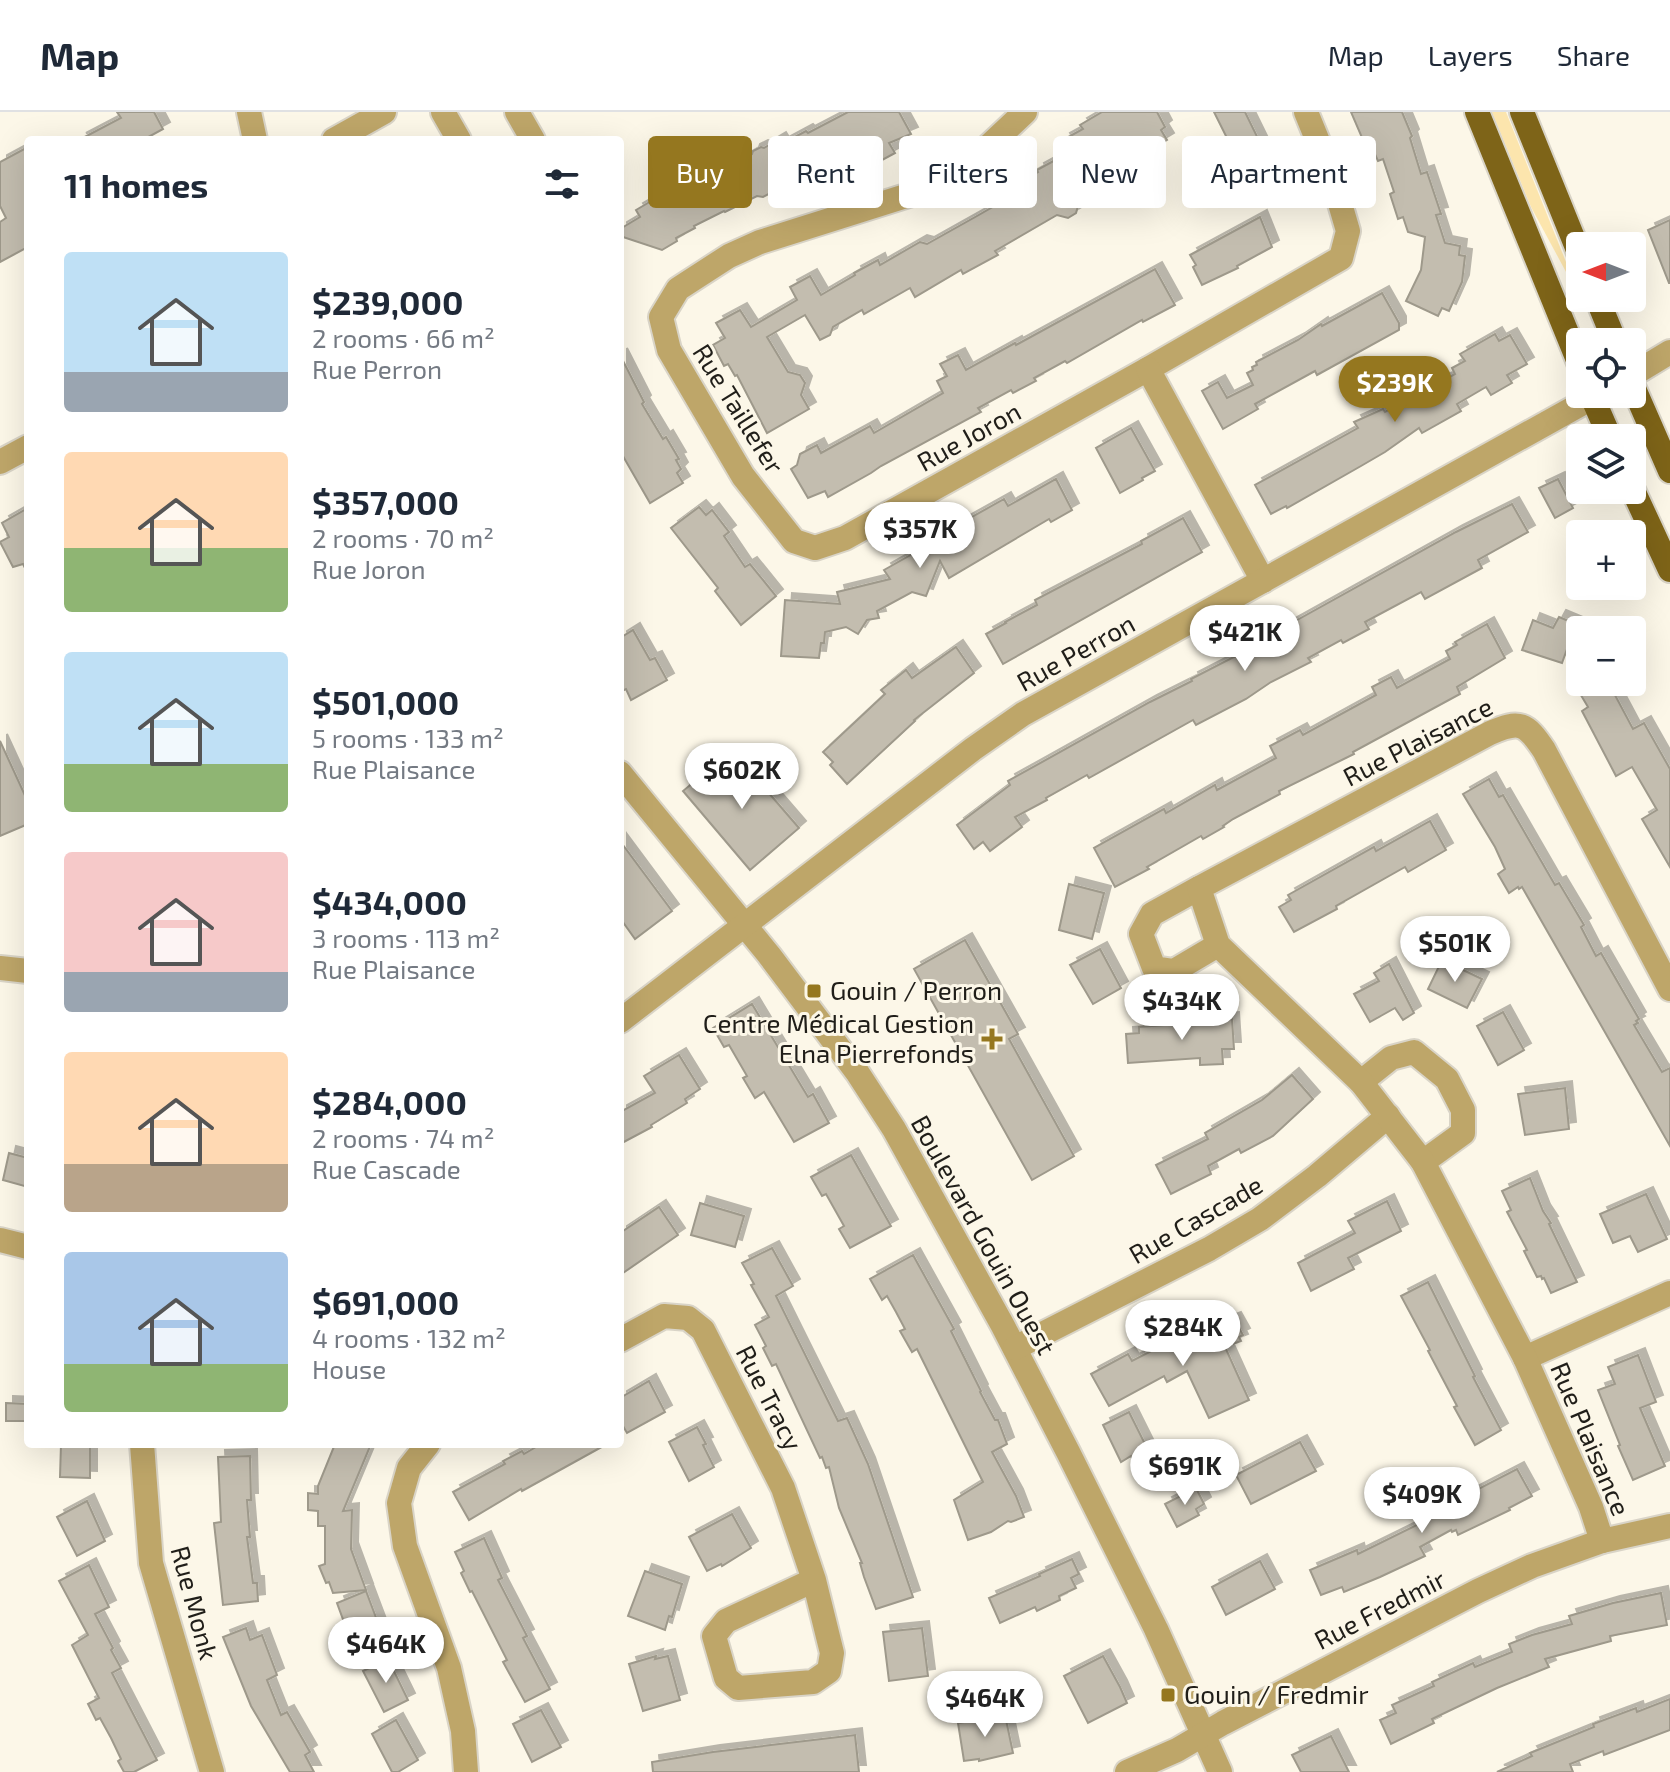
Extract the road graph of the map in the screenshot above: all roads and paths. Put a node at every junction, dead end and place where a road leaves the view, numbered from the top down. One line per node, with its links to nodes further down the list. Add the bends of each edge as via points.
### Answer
1 (249, 112): 9 (street)
2 (384, 112): 10 (street)
3 (443, 112): 11 (street)
4 (517, 112): 12 (street)
5 (1025, 112): 24 (street, Rue Taillefer, via 958,175 729,256 678,289 661,317 669,350 743,476 794,541)
6 (1306, 112): 17 (street, Rue Joron, via 1348,231 1341,258)
7 (1477, 112): 14 (main road)
8 (1522, 112): 13 (main road)
9 (254, 136)
10 (341, 136)
11 (457, 136)
12 (531, 136)
13 (1571, 232)
14 (1566, 331)
15 (1670, 352): 16 (street)
16 (1646, 367)
17 (1148, 369): 24 (street, Rue Joron, via 845,538); 26 (street)
18 (1572, 408): 26 (street, Rue Perron)
19 (1642, 408): 22 (main road)
20 (24, 449): 21 (street)
21 (0, 462)
22 (1670, 471)
23 (1639, 504): 25 (main road)
24 (815, 548)
25 (1670, 570)
26 (1263, 581): 29 (street, Rue Perron, via 1009,723)
27 (624, 778): 29 (street, Boulevard Gouin Ouest)
28 (1199, 888): 30 (street, Rue Plaisance); 30 (street, Rue Plaisance, via 1152,914 1141,934 1154,968 1174,971); 33 (street, Rue Plaisance, via 1514,724 1529,729 1544,750)
29 (745, 925): 34 (street, Rue Perron); 42 (street, Boulevard Gouin Ouest, via 882,1109)
30 (1218, 945): 35 (street, Rue Plaisance)
31 (0, 968): 32 (street)
32 (24, 971)
33 (1670, 989)
34 (624, 1018)
35 (1361, 1082): 36 (street, Rue Plaisance); 37 (street, via 1391,1058 1414,1052 1447,1079 1463,1110 1463,1133)
36 (1388, 1116): 37 (street, Rue Plaisance); 42 (street, Rue Cascade, via 1244,1229)
37 (1423, 1162): 43 (street, Rue Plaisance)
38 (0, 1240): 39 (street)
39 (24, 1246)
40 (1670, 1293): 43 (street, Rue Plaisance)
41 (624, 1338): 48 (street, Rue Tracy, via 664,1316 688,1318 703,1330 783,1488)
42 (1015, 1348): 49 (street, Boulevard Gouin Ouest)
43 (1525, 1358): 47 (street, Rue Plaisance)
44 (142, 1448): 50 (street, Rue Monk, via 151,1563)
45 (425, 1448): 51 (street, via 409,1468 399,1503 405,1546 449,1668)
46 (1670, 1526): 47 (street, Rue Fredmir)
47 (1602, 1541): 49 (street, Rue Fredmir, via 1487,1587)
48 (814, 1580): 48 (street, Rue Tracy, via 832,1653 829,1671 813,1682 738,1688 726,1678 714,1636 726,1621)
49 (1204, 1734): 52 (street, Rue Fredmir); 53 (street, Boulevard Gouin Ouest)
50 (212, 1772)
51 (466, 1772)
52 (1127, 1772)
53 (1220, 1772)

